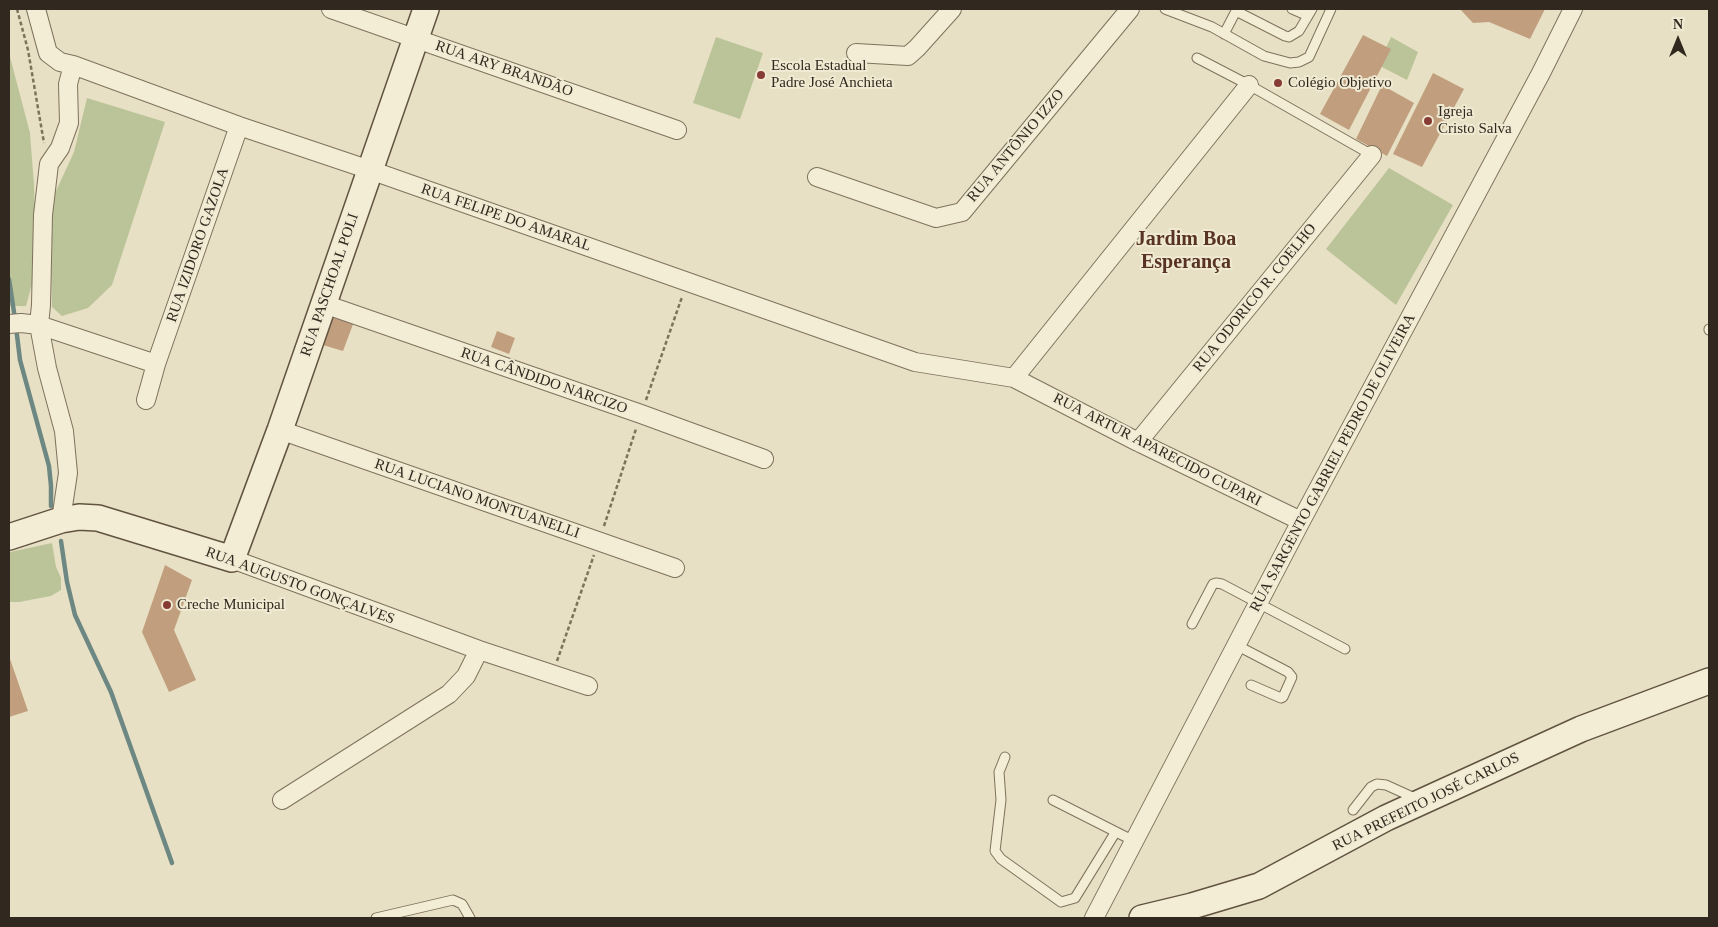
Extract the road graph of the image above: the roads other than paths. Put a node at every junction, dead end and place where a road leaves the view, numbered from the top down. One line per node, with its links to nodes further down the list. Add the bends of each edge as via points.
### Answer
1 (36, 9): 16 (street, RUA FELIPE DO AMARAL, via 48,53 60,62)
2 (331, 9): 13 (street, RUA ARY BRANDÃO)
3 (426, 9): 13 (street, RUA PASCHOAL POLI)
4 (952, 9): 14 (street, via 908,56)
5 (1130, 9): 22 (street, RUA ANTÔNIO IZZO, via 962,212 936,218)
6 (1165, 9): 12 (lane)
7 (1292, 9): 11 (lane)
8 (1331, 9): 12 (lane, via 1309,57 1299,62 1290,64 1264,56)
9 (1573, 9): 33 (street, RUA SARGENTO GABRIEL PEDRO DE OLIVEIRA)
10 (1236, 10): 11 (lane, via 1289,37 1299,31); 12 (lane)
11 (1310, 12)
12 (1224, 34)
13 (416, 38): 19 (street, RUA ARY BRANDÃO); 21 (street, RUA PASCHOAL POLI)
14 (856, 53)
15 (1197, 58): 17 (lane)
16 (73, 65): 18 (street, RUA FELIPE DO AMARAL); 25 (street, via 68,84 69,123 60,148 49,164 43,215)
17 (1249, 85): 20 (lane); 27 (street)
18 (239, 126): 21 (street, RUA FELIPE DO AMARAL); 26 (street, RUA IZIDORO GAZOLA)
19 (677, 130)
20 (1372, 155): 30 (street, RUA ODORICO R. COELHO)
21 (370, 170): 23 (street, RUA PASCHOAL POLI); 27 (street, RUA FELIPE DO AMARAL, via 915,362)
22 (817, 177)
23 (324, 304): 29 (street, RUA PASCHOAL POLI); 31 (street, RUA CÂNDIDO NARCIZO)
24 (15, 323): 25 (street)
25 (39, 325): 26 (street); 32 (street, via 64,431 68,473)
26 (156, 364): 28 (street, RUA IZIDORO GAZOLA)
27 (1014, 378): 30 (street, RUA ARTUR APARECIDO CUPARI)
28 (146, 400)
29 (280, 430): 35 (street, RUA PASCHOAL POLI); 36 (street, RUA LUCIANO MONTUANELLI)
30 (1138, 442): 33 (street, RUA ARTUR APARECIDO CUPARI)
31 (764, 459)
32 (61, 520): 34 (street, RUA AUGUSTO GONÇALVES); 35 (street, RUA AUGUSTO GONÇALVES, via 98,518)
33 (1301, 521): 37 (street, RUA SARGENTO GABRIEL PEDRO DE OLIVEIRA)
34 (9, 537)
35 (232, 559): 41 (street, RUA AUGUSTO GONÇALVES)
36 (675, 568)
37 (1258, 604): 38 (lane, via 1222,584 1213,584); 39 (street, RUA SARGENTO GABRIEL PEDRO DE OLIVEIRA); 40 (lane)
38 (1192, 624)
39 (1236, 645): 43 (lane, via 1292,677 1281,698); 51 (street, RUA SARGENTO GABRIEL PEDRO DE OLIVEIRA)
40 (1345, 648)
41 (479, 650): 44 (street, RUA AUGUSTO GONÇALVES); 46 (street, via 466,676 449,694)
42 (1709, 681): 48 (street, RUA PREFEITO JOSÉ CARLOS, via 1581,729)
43 (1251, 685)
44 (588, 686)
45 (1005, 757): 50 (lane, via 998,772 1001,800 995,851 1001,859 1062,902 1075,898)
46 (282, 800)
47 (1053, 800): 50 (lane)
48 (1422, 802): 49 (lane, via 1386,785 1376,784); 55 (street, RUA PREFEITO JOSÉ CARLOS, via 1259,886)
49 (1353, 810)
50 (1115, 833): 51 (lane)
51 (1134, 841): 54 (street, RUA SARGENTO GABRIEL PEDRO DE OLIVEIRA)
52 (376, 918): 53 (lane, via 453,900 462,904)
53 (470, 918)
54 (1094, 918)
55 (1142, 918)

